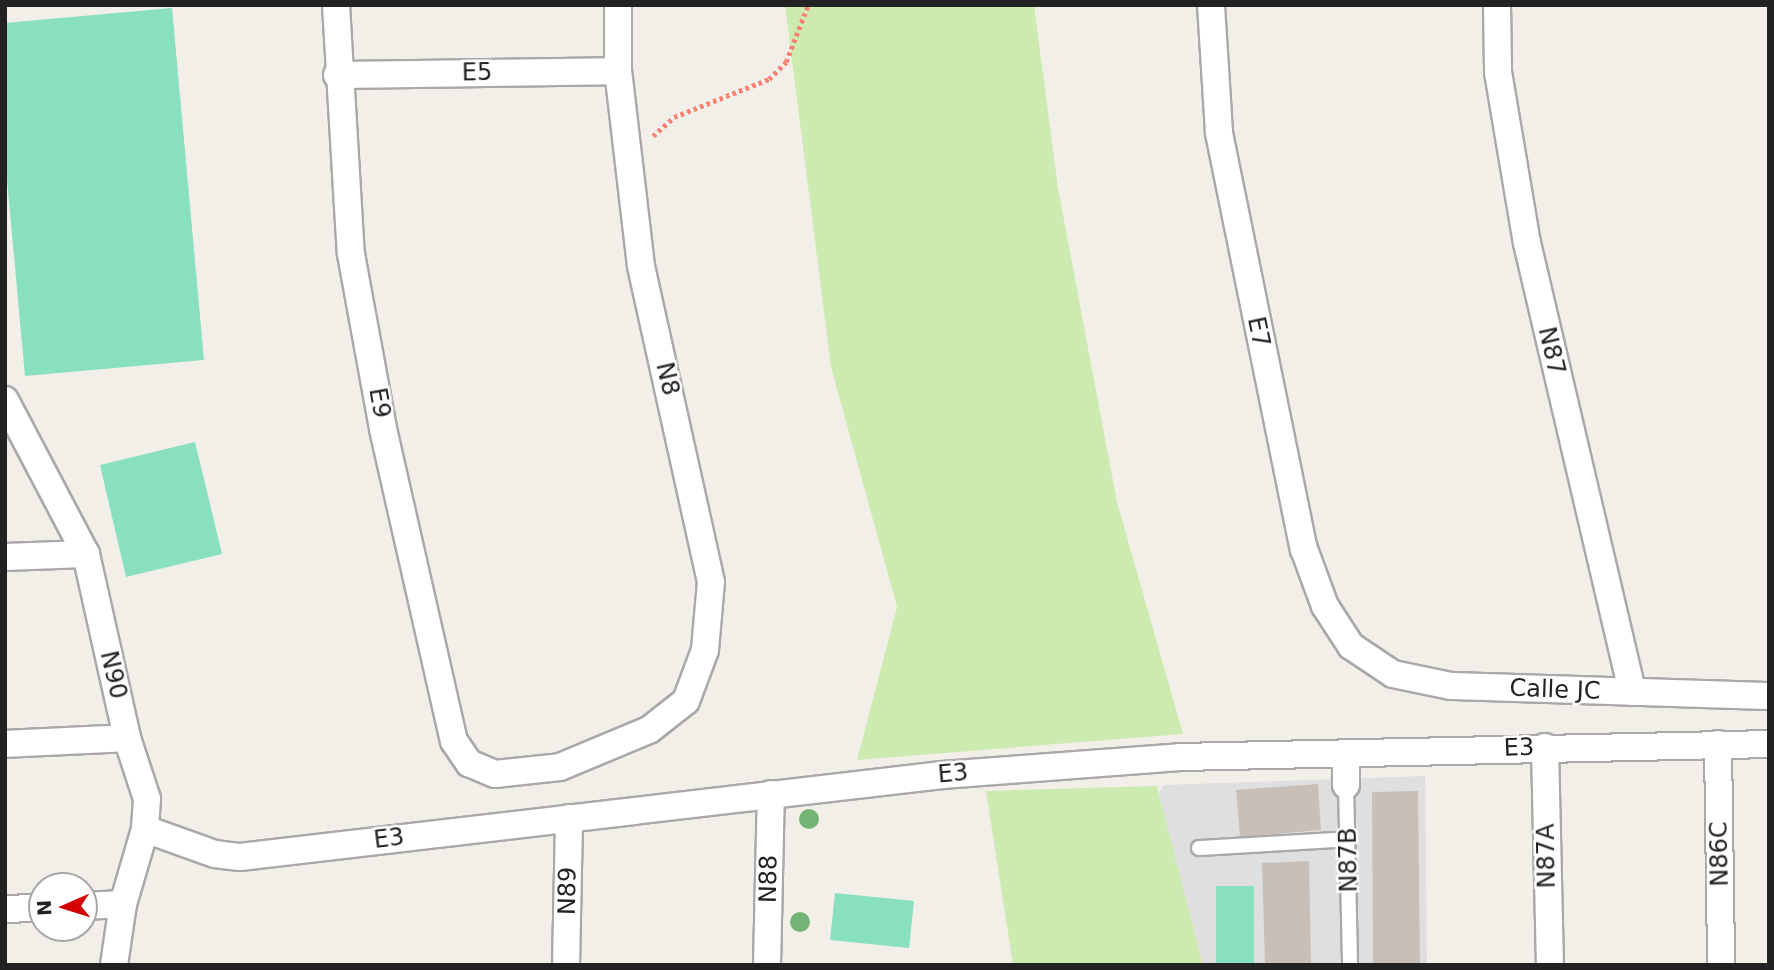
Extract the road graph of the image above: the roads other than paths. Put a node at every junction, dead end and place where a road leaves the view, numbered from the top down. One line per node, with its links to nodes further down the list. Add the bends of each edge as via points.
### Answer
1 (336, 5): 6 (street, E9)
2 (618, 5): 5 (street, N8)
3 (1211, 5): 10 (street, E7, via 1219,133 1304,549 1325,606)
4 (1497, 5): 11 (street, N87, via 1499,72 1527,243)
5 (618, 71): 6 (street, E5); 19 (street, N8, via 640,266 711,582 705,650 686,701 649,730 560,767)
6 (337, 75): 19 (street, E9, via 351,254 392,470 454,741 469,762)
7 (5, 400): 8 (street, N90)
8 (86, 554): 9 (street); 13 (street, N90)
9 (5, 557)
10 (1351, 646): 11 (street, Calle JC, via 1394,674 1451,686)
11 (1632, 692): 12 (street, Calle JC)
12 (1769, 696)
13 (127, 738): 14 (street); 23 (street, N90, via 147,799)
14 (5, 744)
15 (1718, 744): 16 (street, E3); 17 (street, E3); 35 (street, N86C)
16 (1769, 744)
17 (1545, 747): 18 (street, E3); 34 (street, N87A)
18 (1346, 755): 20 (street, N87B); 21 (street, E3, via 1180,757 942,775)
19 (495, 775)
20 (1346, 785): 24 (lane, N87B)
21 (771, 794): 22 (street, E3); 32 (street, N88)
22 (569, 818): 23 (street, E3, via 240,857 215,854); 31 (street, N89)
23 (145, 829): 26 (street, N90)
24 (1349, 839): 25 (lane); 33 (lane, N87B)
25 (1199, 848)
26 (123, 904): 27 (street); 30 (street, N90)
27 (98, 905)
28 (28, 908): 29 (street)
29 (5, 909)
30 (114, 965)
31 (566, 965)
32 (767, 965)
33 (1350, 965)
34 (1550, 965)
35 (1721, 965)

